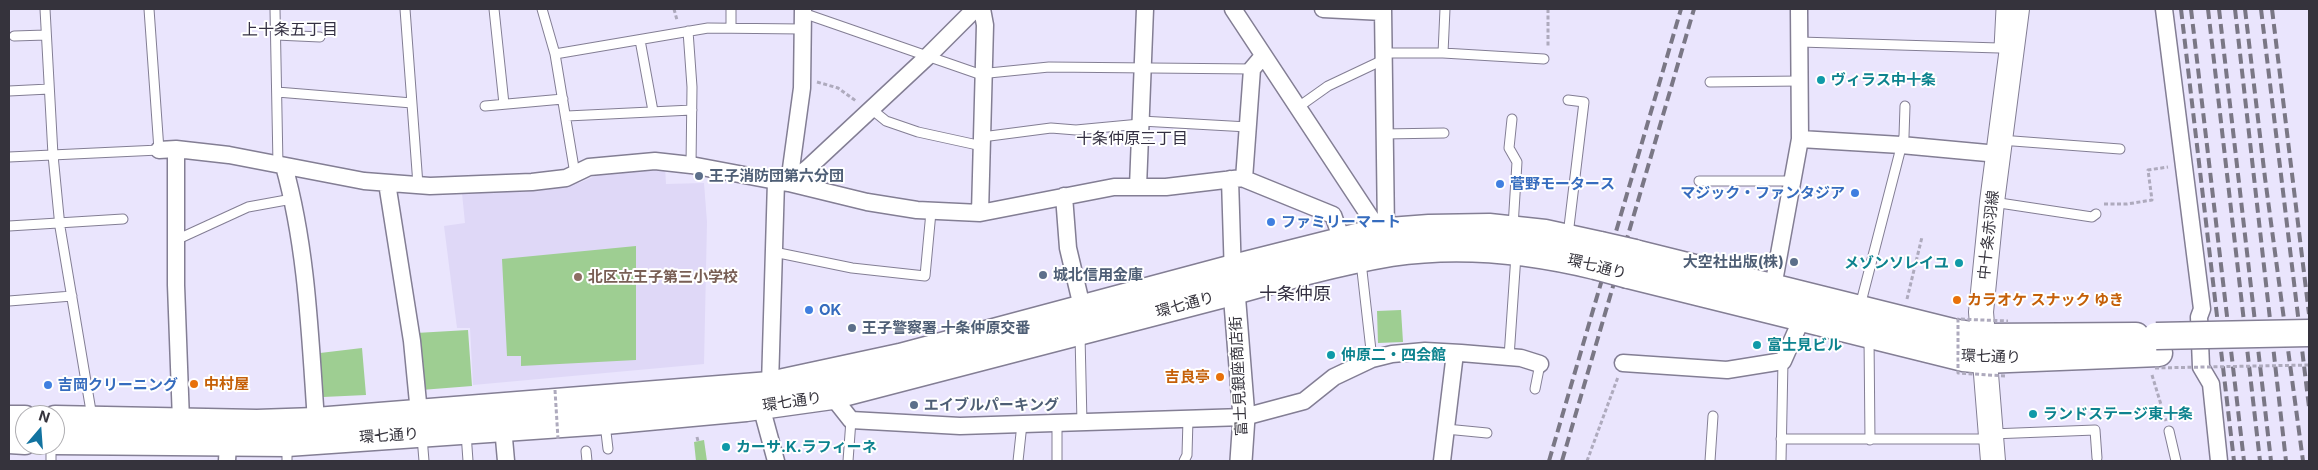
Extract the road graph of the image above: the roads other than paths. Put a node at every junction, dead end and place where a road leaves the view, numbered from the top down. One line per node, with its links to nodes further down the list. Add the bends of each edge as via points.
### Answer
1 (45, 9): 22 (lane)
2 (149, 9): 65 (lane)
3 (275, 9): 23 (lane)
4 (405, 9): 45 (lane)
5 (494, 9): 46 (lane)
6 (542, 9): 30 (lane)
7 (731, 9): 20 (lane)
8 (975, 9): 33 (street)
9 (982, 9): 37 (street, via 985,25)
10 (1145, 9): 35 (street)
11 (1233, 9): 31 (street)
12 (1324, 9): 18 (street)
13 (1445, 9): 29 (lane)
14 (1799, 9): 27 (street)
15 (2001, 9): 28 (lane)
16 (2017, 9): 28 (main road, 中十条赤羽線)
17 (2164, 9): 158 (street, via 2202,309 2199,317 2201,367 2211,384)
18 (1383, 10): 32 (street)
19 (803, 17): 20 (lane); 33 (lane); 73 (street, via 800,116)
20 (731, 28): 21 (lane)
21 (688, 31): 26 (lane); 51 (lane)
22 (46, 35): 24 (lane); 40 (lane)
23 (276, 35): 25 (lane); 42 (lane)
24 (14, 36)
25 (320, 37)
26 (640, 40): 30 (lane); 52 (lane)
27 (1800, 42): 28 (lane); 38 (street)
28 (2005, 49): 62 (main road, 中十条赤羽線)
29 (1442, 53): 32 (lane); 34 (lane)
30 (555, 54): 43 (lane)
31 (1263, 56): 36 (street); 49 (street)
32 (1383, 56): 49 (lane, via 1328,86); 57 (street)
33 (926, 58): 37 (lane); 50 (street)
34 (1544, 59)
35 (1143, 69): 36 (lane); 37 (lane, via 1049,67); 55 (street)
36 (1252, 69): 56 (street)
37 (984, 74): 60 (street)
38 (1800, 81): 39 (lane); 59 (street)
39 (1710, 82)
40 (49, 88): 41 (lane); 66 (lane)
41 (9, 90)
42 (277, 92): 45 (lane); 68 (lane)
43 (563, 99): 46 (lane); 53 (lane)
44 (1568, 100): 88 (lane, via 1584,102)
45 (412, 103): 76 (lane)
46 (504, 104): 47 (lane)
47 (485, 106)
48 (1905, 106): 61 (lane)
49 (1297, 108): 87 (street)
50 (870, 109): 60 (lane, via 886,121 918,132); 73 (street)
51 (692, 110): 52 (lane); 69 (lane)
52 (653, 111): 53 (lane)
53 (566, 116): 70 (lane)
54 (1512, 119): 91 (lane, via 1509,148 1517,162)
55 (1141, 123): 56 (lane); 60 (lane, via 1076,130 1051,128); 77 (street)
56 (1248, 127): 71 (street)
57 (1383, 134): 58 (lane); 87 (street)
58 (1444, 134)
59 (1800, 139): 61 (street); 72 (street)
60 (982, 141): 82 (street)
61 (1901, 145): 62 (street); 100 (lane)
62 (1999, 147): 64 (lane); 80 (main road, 中十条赤羽線)
63 (176, 149): 65 (street); 68 (street); 89 (street)
64 (2120, 149)
65 (159, 150): 66 (lane)
66 (53, 155): 67 (lane); 85 (lane)
67 (9, 157)
68 (281, 165): 75 (street); 79 (street)
69 (691, 165): 70 (street, via 619,163 589,167); 73 (street)
70 (576, 174): 76 (street, via 532,182)
71 (1237, 179): 77 (street); 90 (street, via 1333,215); 96 (street)
72 (1794, 181): 74 (lane); 97 (street)
73 (782, 182): 81 (street, via 867,202); 92 (street)
74 (1699, 182)
75 (387, 183): 76 (street); 126 (street, via 412,341)
76 (418, 185)
77 (1138, 187): 78 (street, via 1114,187)
78 (1064, 196): 82 (street); 102 (street, via 1068,248)
79 (292, 199): 89 (lane, via 248,207); 124 (street, via 301,250)
80 (1992, 202): 83 (lane, via 2092,217); 105 (main road, 中十条赤羽線, via 1981,312)
81 (931, 212): 82 (street); 92 (lane, via 925,276 852,268)
82 (980, 213)
83 (2096, 214)
84 (123, 219): 85 (lane)
85 (59, 222): 86 (lane); 98 (lane)
86 (9, 226)
87 (1383, 232): 90 (main road, 環七通り); 91 (main road, 環七通り, via 1489,228)
88 (1568, 238): 91 (main road, 環七通り); 93 (main road, 環七通り)
89 (176, 240): 123 (street)
90 (1342, 240): 96 (main road, 環七通り)
91 (1515, 241): 93 (main road, 環七通り, via 1567,259); 94 (main road, 環七通り, via 1482,249 1438,249); 109 (lane)
92 (774, 252): 115 (street)
93 (1598, 255): 95 (main road, 環七通り, bridge)
94 (1360, 259): 96 (main road, 環七通り, via 1278,278); 110 (lane)
95 (1632, 264): 97 (main road, 環七通り); 101 (main road, 環七通り)
96 (1234, 280): 102 (main road, 環七通り); 118 (street, 富士見銀座商店街)
97 (1773, 287): 100 (main road, 環七通り)
98 (72, 296): 99 (lane); 121 (lane)
99 (9, 301)
100 (1859, 308): 105 (main road, 環七通り, via 1953,332)
101 (1802, 318): 104 (main road, 環七通り); 111 (street)
102 (1081, 320): 115 (main road, 環七通り, via 900,357); 116 (main road, 環七通り); 127 (lane)
103 (2309, 333): 108 (main road, 環七通り, bridge)
104 (1869, 334): 105 (main road, 環七通り, via 1963,358); 136 (lane)
105 (1984, 348): 108 (main road, 環七通り); 138 (main road, 中十条赤羽線)
106 (2309, 350): 108 (main road, 環七通り)
107 (1455, 353): 109 (street); 110 (street, via 1424,351); 131 (street)
108 (2155, 356)
109 (1509, 357): 113 (street)
110 (1372, 359): 118 (street, via 1334,377 1304,401)
111 (1783, 361): 112 (street, via 1727,370); 135 (lane)
112 (1623, 363)
113 (1540, 364): 114 (lane)
114 (1535, 390)
115 (766, 396): 116 (main road, 環七通り); 125 (main road, 環七通り); 126 (main road, 環七通り); 148 (street)
116 (832, 396): 122 (street)
117 (1713, 416): 155 (lane)
118 (1244, 417): 119 (street); 153 (street, 富士見銀座商店街)
119 (1188, 419): 127 (street); 152 (lane)
120 (65, 420): 121 (main road, 環七通り)
121 (93, 420): 123 (main road, 環七通り)
122 (851, 420): 128 (street, via 960,426); 149 (lane)
123 (181, 421): 124 (main road, 環七通り)
124 (316, 421): 126 (main road, 環七通り)
125 (605, 421): 130 (main road, 環七通り); 139 (lane)
126 (420, 423): 132 (main road, 環七通り); 141 (main road, 環七通り); 144 (lane)
127 (1082, 423): 129 (street)
128 (1022, 424): 129 (street); 150 (lane)
129 (1057, 424): 151 (lane)
130 (503, 427): 132 (main road, 環七通り); 146 (street)
131 (1446, 429): 134 (lane); 154 (street)
132 (465, 430): 145 (lane)
133 (2169, 431): 157 (lane)
134 (1487, 433)
135 (1782, 439): 136 (lane); 156 (lane)
136 (1870, 440): 138 (lane)
137 (65, 442): 142 (main road, 環七通り)
138 (1992, 445): 143 (lane, via 2094,430)
139 (608, 449)
140 (586, 451): 147 (lane)
141 (287, 452): 142 (main road, 環七通り)
142 (227, 453)
143 (2097, 458)
144 (424, 461)
145 (468, 461)
146 (506, 461)
147 (587, 461)
148 (776, 461)
149 (848, 461)
150 (1018, 461)
151 (1057, 461)
152 (1184, 461)
153 (1241, 461)
154 (1442, 461)
155 (1710, 461)
156 (1781, 461)
157 (2176, 461)
158 (2219, 461)

